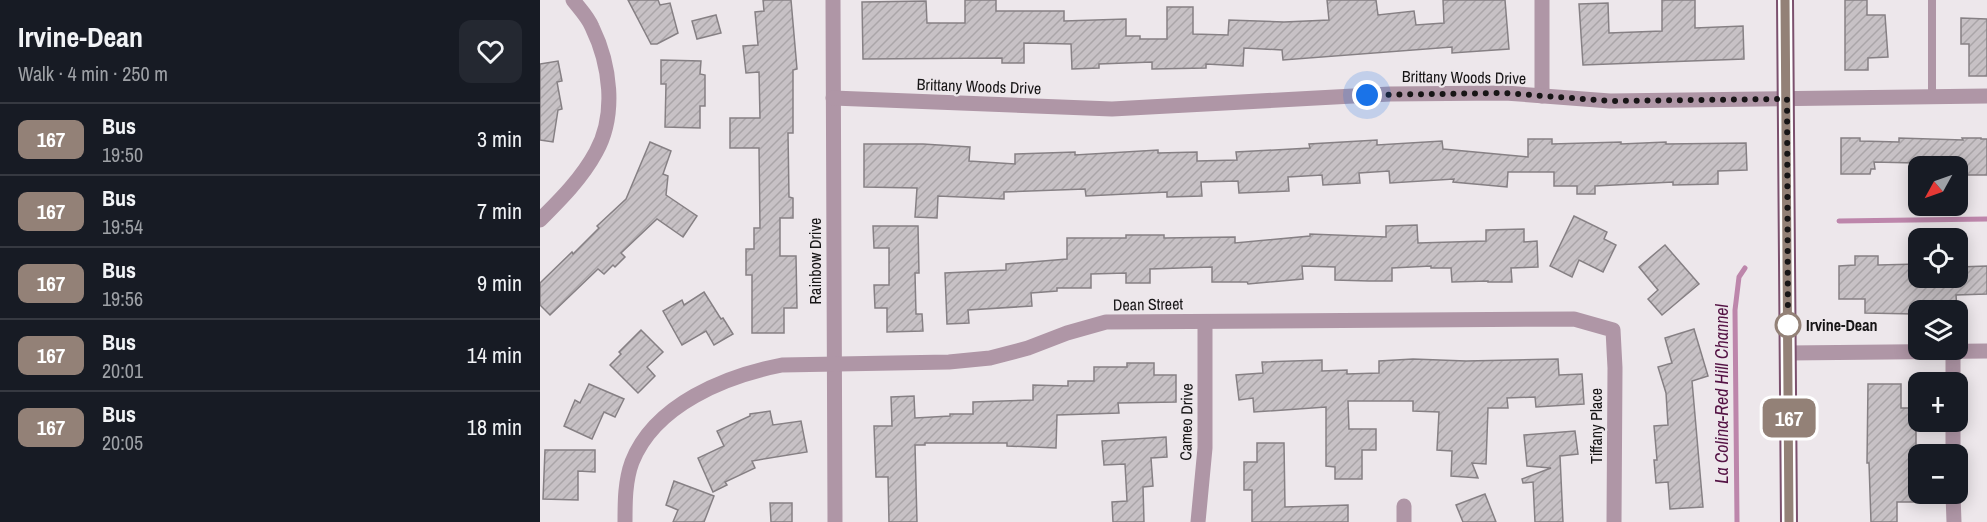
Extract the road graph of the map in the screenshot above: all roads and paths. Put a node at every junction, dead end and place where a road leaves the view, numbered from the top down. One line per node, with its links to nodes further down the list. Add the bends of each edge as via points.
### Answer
1 (573, 0): 11 (street, via 592,26 608,73 609,115 598,150 580,178)
2 (833, 0): 9 (street, Rainbow Drive)
3 (1542, 0): 6 (street)
4 (1785, 0): 10 (main road)
5 (1932, 0): 8 (lane)
6 (1542, 96): 9 (street, Brittany Woods Drive, via 1390,94 1112,109); 10 (street, Brittany Woods Drive, via 1610,101)
7 (1987, 96): 8 (street, Brittany Woods Drive)
8 (1932, 97): 10 (street, Brittany Woods Drive)
9 (832, 98): 18 (street, Rainbow Drive)
10 (1787, 99): 17 (main road)
11 (540, 220)
12 (1205, 322): 13 (street, Dean Street, via 1574,319); 18 (street, Dean Street, via 1106,322 990,358); 23 (street, Cameo Drive, via 1205,447)
13 (1612, 330): 25 (street, Tiffany Place)
14 (1968, 351): 15 (street)
15 (1987, 351)
16 (1908, 352): 17 (street)
17 (1788, 353): 26 (main road)
18 (834, 363): 21 (street, Dean Street, via 782,365 733,377 695,394 665,417 632,462); 22 (street, Rainbow Drive)
19 (1953, 504): 27 (street)
20 (1404, 506): 24 (street)
21 (624, 522)
22 (834, 522)
23 (1198, 522)
24 (1404, 522)
25 (1614, 522)
26 (1789, 522)
27 (1954, 522)

